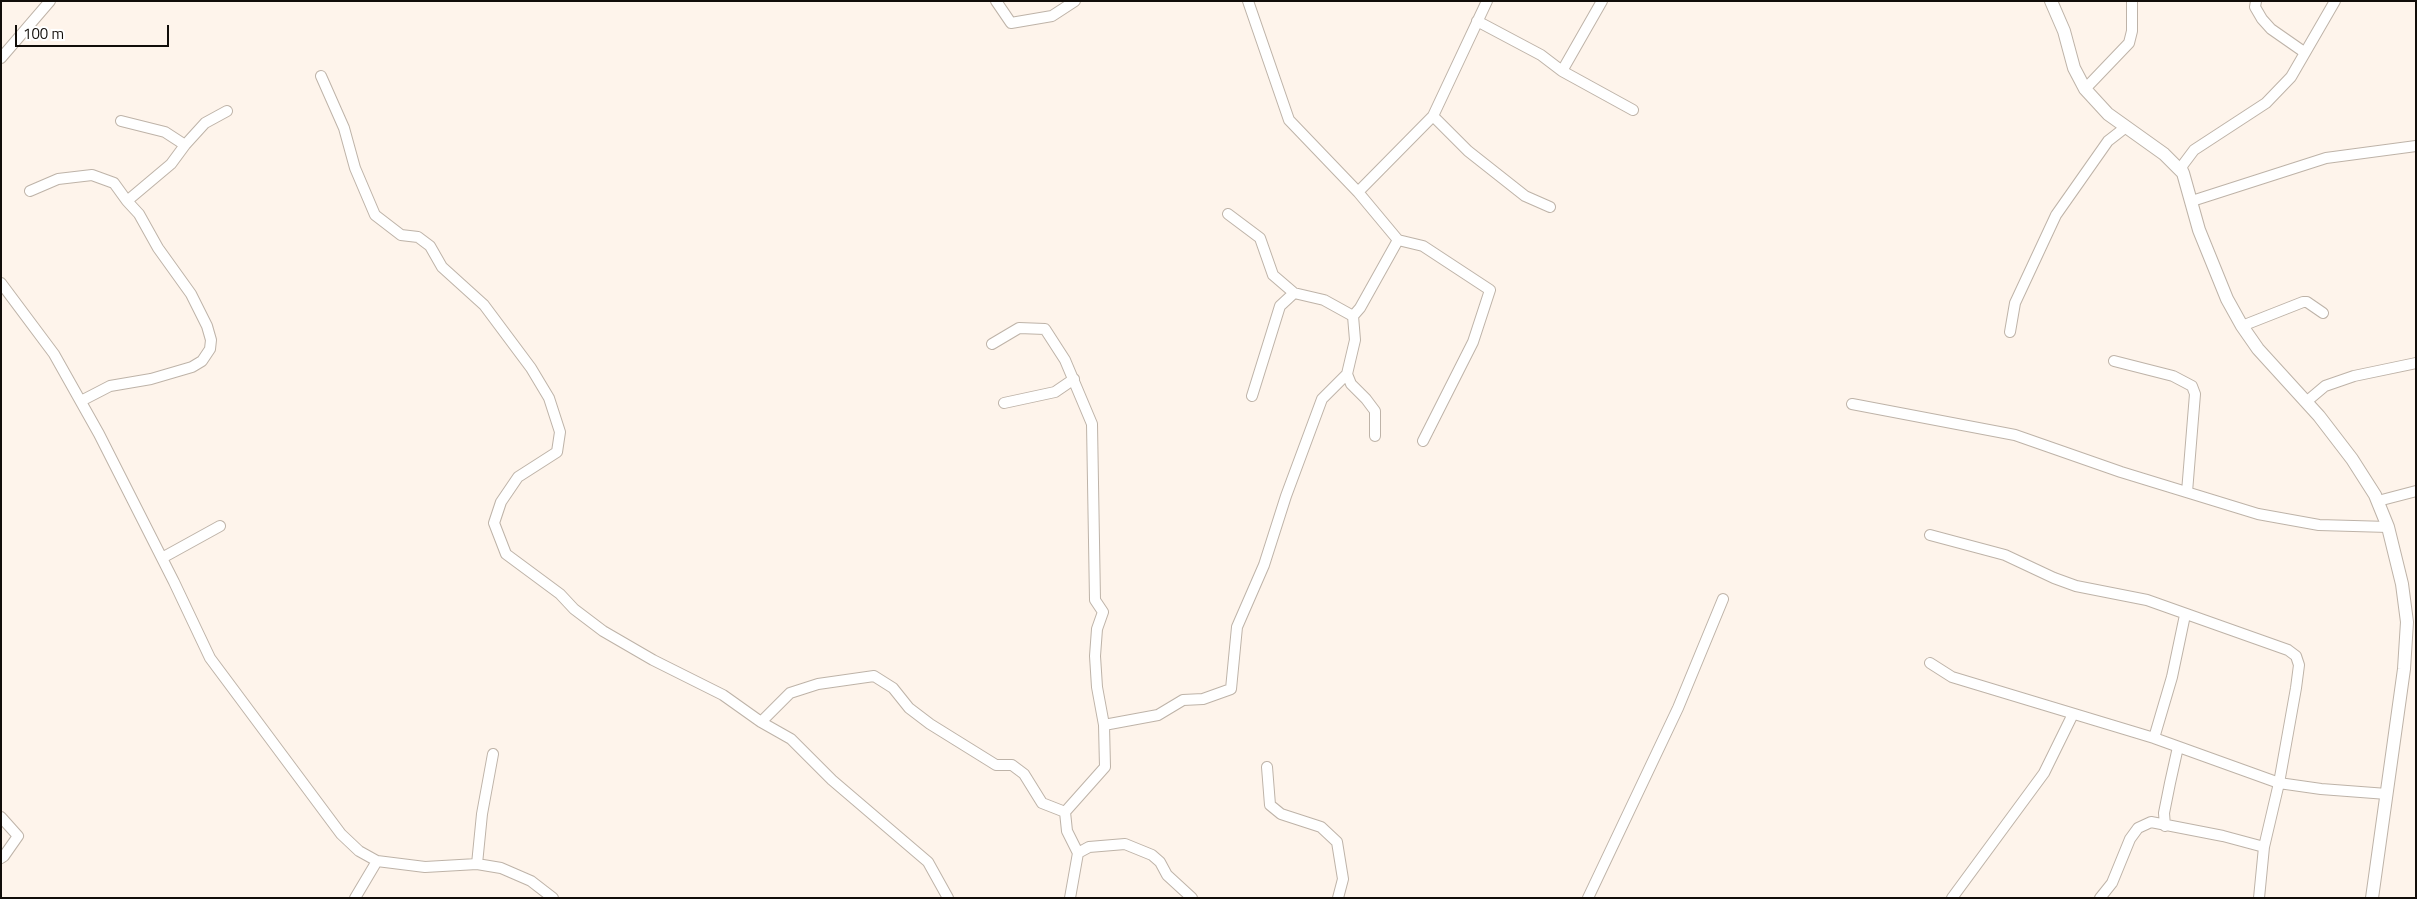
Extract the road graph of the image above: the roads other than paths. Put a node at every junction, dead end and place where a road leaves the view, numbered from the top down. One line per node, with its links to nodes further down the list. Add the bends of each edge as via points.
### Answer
1 (50, 1): 13 (street)
2 (996, 1): 3 (street, via 1011,23 1052,16)
3 (1075, 1)
4 (1248, 1): 26 (street, via 1289,120)
5 (1487, 1): 11 (street)
6 (1602, 1): 14 (street)
7 (2051, 1): 16 (street, via 2064,31 2074,68)
8 (2132, 1): 16 (street, via 2132,31 2128,43)
9 (2256, 1): 12 (street, via 2255,7 2262,19)
10 (2335, 1): 12 (street)
11 (1477, 21): 14 (street, via 1541,55); 19 (street)
12 (2304, 52): 24 (street, via 2291,77 2266,103 2194,150 2182,166)
13 (1, 58)
14 (1562, 71): 17 (street)
15 (321, 76): 62 (street, via 344,128 354,168 375,216 401,235 418,237 430,246 442,267 484,305 549,398 560,432 557,452 518,477 501,502 494,523 506,554 603,631 722,695)
16 (2085, 89): 21 (street, via 2108,114)
17 (1633, 110)
18 (227, 112): 22 (street, via 205,123)
19 (1433, 116): 26 (street); 29 (street, via 1468,151 1525,196)
20 (121, 121): 22 (street, via 165,132)
21 (2126, 127): 24 (street, via 2164,154); 37 (street, via 2108,141 2056,215 2015,303)
22 (185, 145): 27 (street, via 171,164)
23 (2416, 146): 28 (street, via 2326,158)
24 (2183, 173): 28 (street)
25 (30, 191): 27 (street, via 58,179 92,175 114,183)
26 (1358, 192): 31 (street)
27 (127, 201): 44 (street, via 140,214 158,248 191,294 207,326 210,349 202,361 192,367 110,386)
28 (2192, 201): 36 (street, via 2199,230)
29 (1550, 207)
30 (1228, 214): 33 (street, via 1260,238 1273,275)
31 (1398, 240): 35 (street); 49 (street, via 1423,246 1490,290 1473,342)
32 (1, 283): 44 (street, via 54,354)
33 (1294, 293): 35 (street, via 1324,300); 43 (street, via 1280,306)
34 (2323, 313): 36 (street, via 2303,302)
35 (1353, 316): 41 (street, via 1355,340)
36 (2242, 326): 45 (street, via 2258,349)
37 (2010, 332)
38 (992, 344): 42 (street, via 1019,328 1045,329)
39 (2114, 362): 51 (street, via 2173,376 2192,386 2195,394)
40 (2416, 363): 45 (street, via 2354,376 2325,386)
41 (1347, 374): 48 (street, via 1351,384 1375,412); 63 (street, via 1322,399 1264,564 1237,627 1231,689 1203,698 1183,700 1158,715)
42 (1074, 378): 46 (street, via 1055,392); 63 (street, via 1092,424 1095,600 1103,612 1097,629 1095,656)
43 (1252, 396)
44 (81, 401): 56 (street)
45 (2306, 402): 52 (street, via 2352,459)
46 (1004, 403)
47 (1852, 404): 51 (street, via 2015,435)
48 (1375, 436)
49 (1423, 441)
50 (2416, 490): 52 (street)
51 (2187, 492): 54 (street, via 2258,514 2320,526)
52 (2378, 501): 54 (street)
53 (220, 526): 56 (street)
54 (2388, 527): 59 (street)
55 (1930, 535): 58 (street, via 2005,555 2076,586 2147,600)
56 (162, 558): 76 (street, via 210,658 342,834 359,852)
57 (1723, 599): 84 (street, via 1678,708)
58 (2186, 615): 64 (street); 68 (street, via 2288,650 2296,656 2299,665)
59 (2411, 623): 69 (street)
60 (1930, 663): 61 (street, via 1952,677)
61 (2073, 714): 64 (street); 85 (street, via 2044,773)
62 (761, 722): 70 (street, via 790,693 818,684 874,676 893,688 909,708 930,724 996,765 1012,765 1024,774 1042,803); 80 (street, via 791,739 832,780 928,862)
63 (1104, 725): 70 (street, via 1105,767)
64 (2154, 738): 65 (street)
65 (2178, 747): 68 (street); 72 (street, via 2164,813)
66 (493, 754): 77 (street)
67 (1267, 767): 83 (street, via 1270,805 1281,814 1321,827 1337,842 1343,879)
68 (2279, 783): 69 (street); 73 (street)
69 (2387, 794): 88 (street)
70 (1065, 812): 74 (street, via 1067,831)
71 (1, 817): 75 (street, via 18,836)
72 (2165, 826): 73 (street); 86 (street, via 2151,822 2138,828 2130,839 2112,884)
73 (2264, 847): 87 (street)
74 (1078, 853): 81 (street); 82 (street, via 1089,847 1125,844 1152,855 1167,875)
75 (1, 858)
76 (377, 861): 77 (street, via 425,867); 78 (street)
77 (477, 864): 79 (street, via 501,868 531,881)
78 (355, 898)
79 (553, 898)
80 (948, 898)
81 (1070, 898)
82 (1192, 898)
83 (1338, 898)
84 (1588, 898)
85 (1952, 898)
86 (2100, 898)
87 (2259, 898)
88 (2372, 898)

